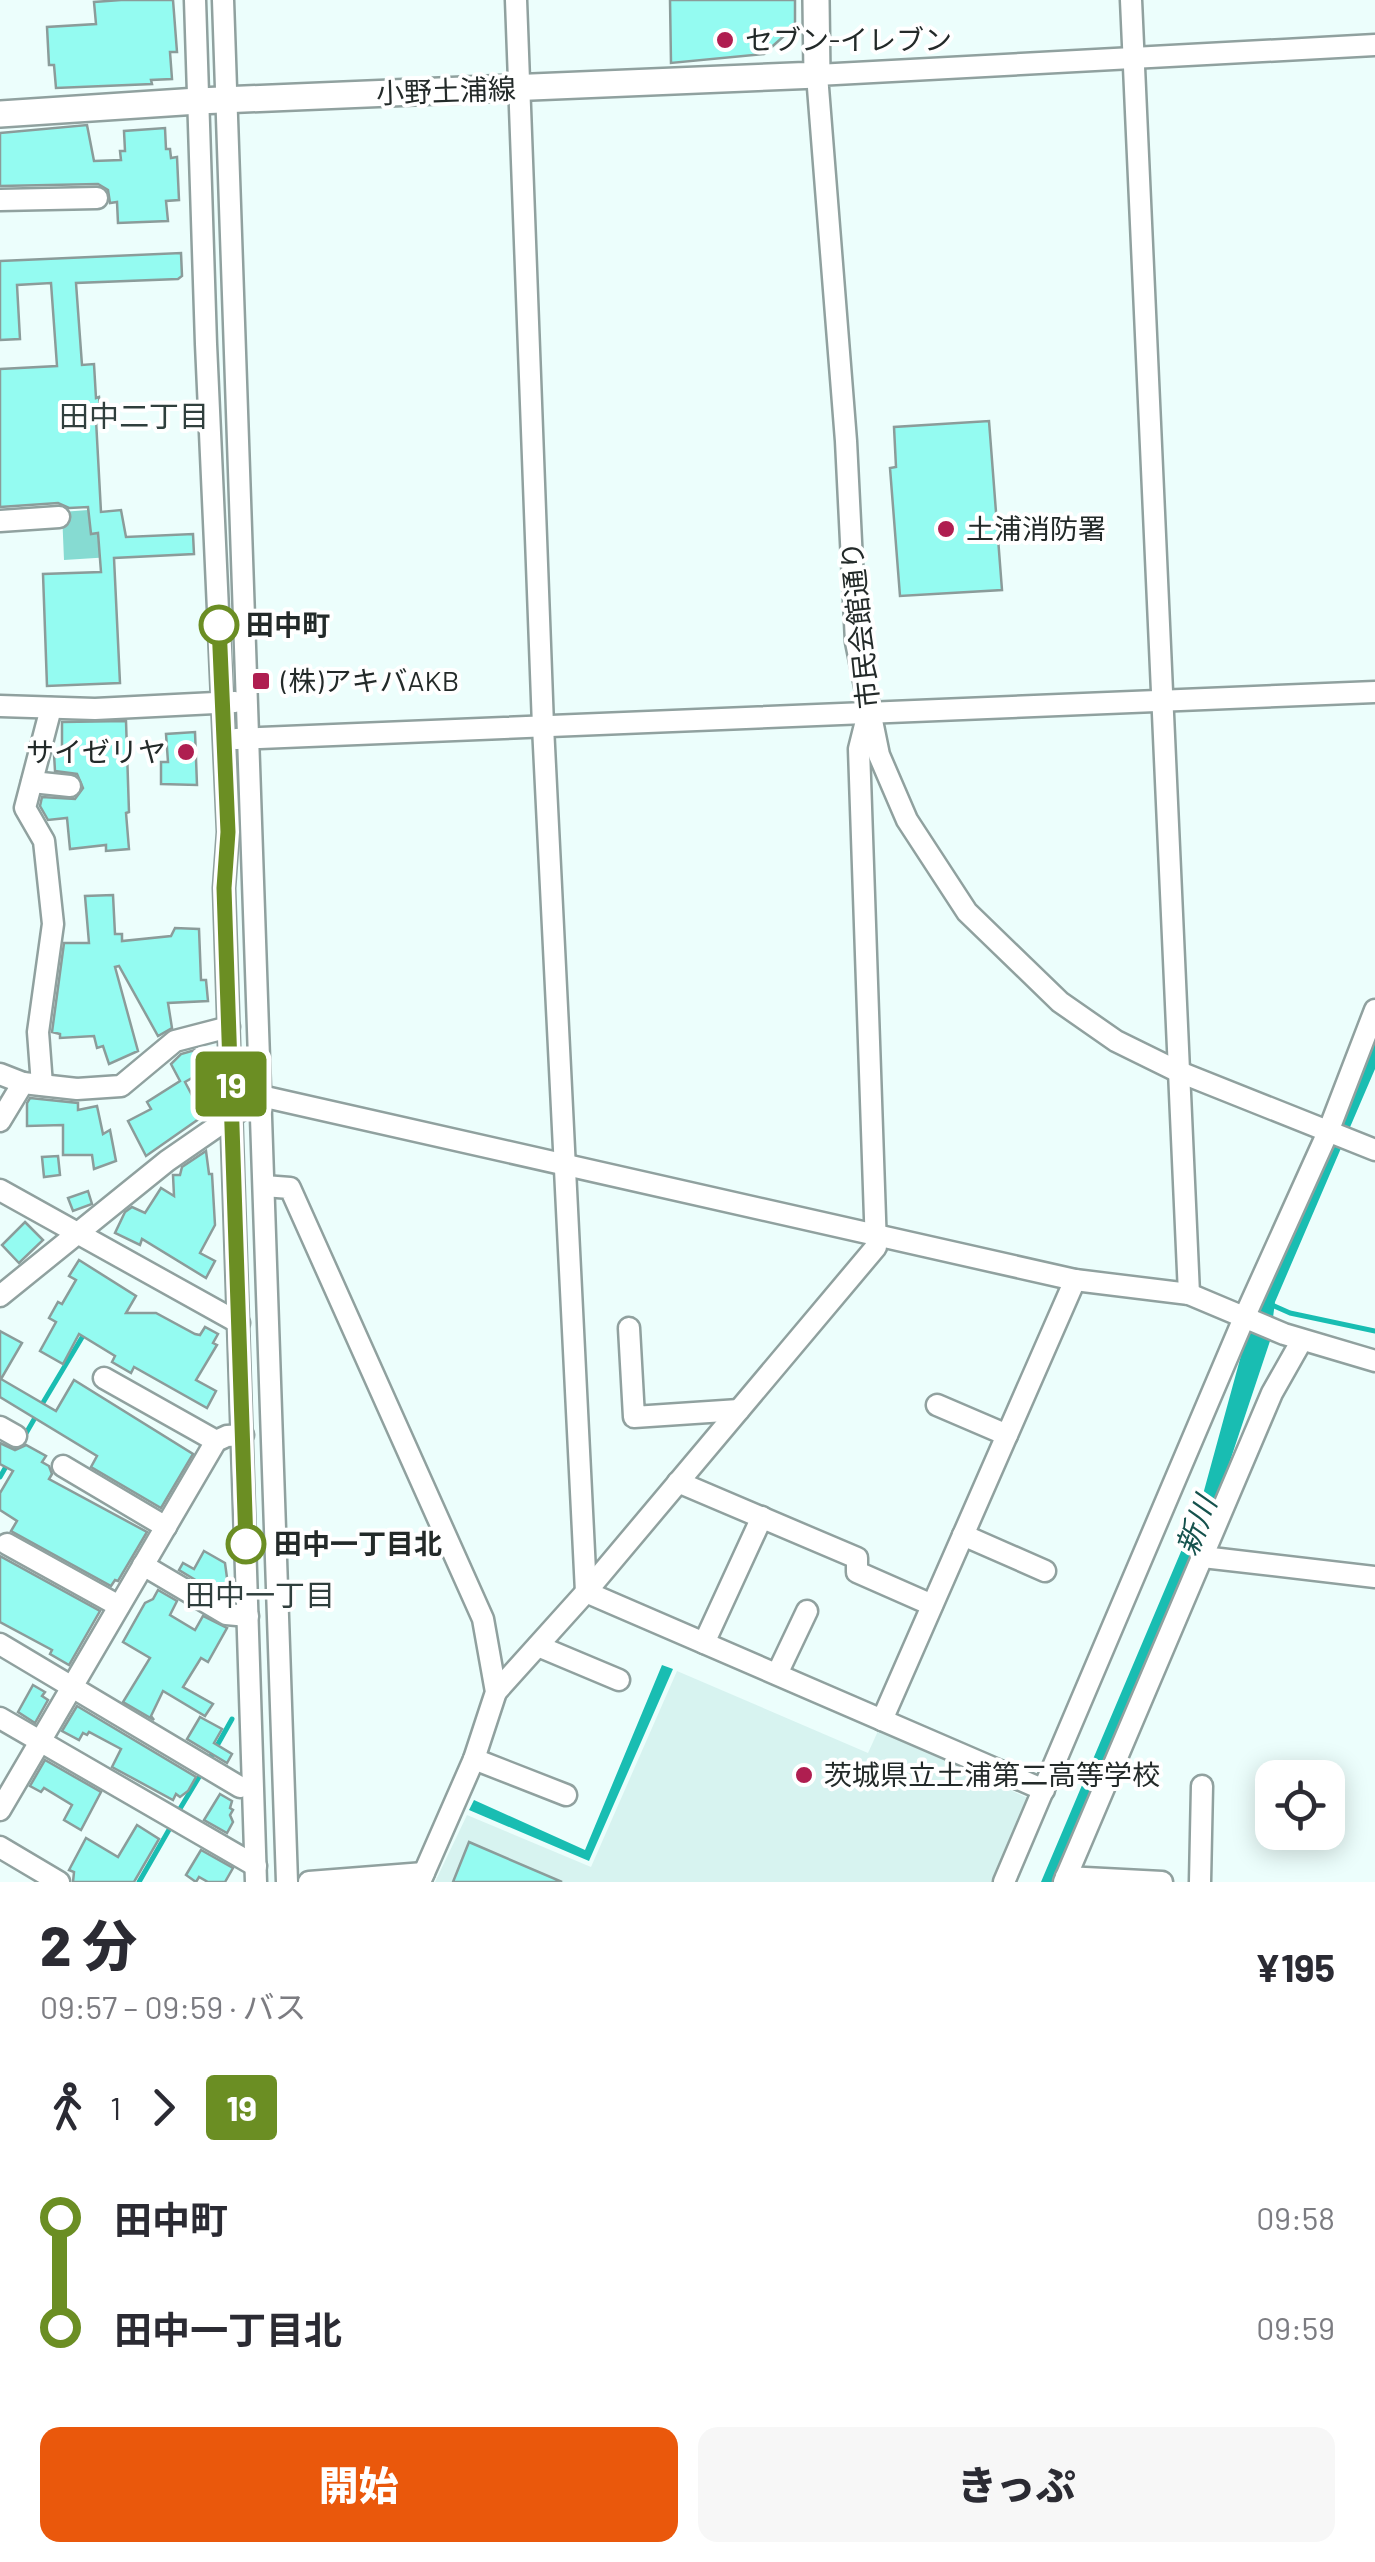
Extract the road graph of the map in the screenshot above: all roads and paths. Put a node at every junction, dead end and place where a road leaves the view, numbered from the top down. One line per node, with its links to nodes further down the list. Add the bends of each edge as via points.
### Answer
1 (196, 0): 11 (street)
2 (223, 0): 10 (street)
3 (516, 0): 9 (street)
4 (816, 0): 8 (main road)
5 (1131, 0): 7 (street)
6 (1375, 45): 7 (street)
7 (1134, 56): 8 (street); 18 (street)
8 (817, 75): 9 (main road, 小野土浦線); 23 (street, 市民会館通り, via 856,642)
9 (519, 89): 10 (main road, 小野土浦線); 24 (street)
10 (228, 100): 11 (main road, 小野土浦線); 19 (street)
11 (198, 101): 12 (main road, 小野土浦線); 20 (street)
12 (0, 114)
13 (97, 198): 14 (street)
14 (0, 200)
15 (59, 516): 16 (street)
16 (0, 520)
17 (1375, 692): 18 (street)
18 (1162, 700): 23 (street); 31 (street)
19 (247, 701): 20 (street); 25 (street)
20 (222, 703): 22 (street); 26 (street)
21 (0, 706): 22 (street)
22 (51, 708): 27 (street)
23 (868, 713): 24 (street); 31 (street, 市民会館通り, via 907,820 967,912 1060,1002); 43 (street, via 859,749)
24 (543, 726): 25 (street); 39 (street)
25 (248, 738): 26 (street); 34 (street)
26 (224, 740): 30 (street)
27 (32, 782): 28 (street); 33 (street, via 25,808 44,841 53,924)
28 (70, 786)
29 (1375, 1010): 37 (street)
30 (229, 1027): 33 (street, via 176,1041 121,1086); 35 (street)
31 (1177, 1072): 37 (street, 市民会館通り); 45 (street)
32 (0, 1074): 33 (street)
33 (33, 1084): 36 (street)
34 (261, 1096): 35 (street); 39 (street); 40 (street)
35 (232, 1114): 42 (street); 48 (street)
36 (0, 1121)
37 (1328, 1132): 38 (street, 市民会館通り); 47 (street)
38 (1375, 1150)
39 (565, 1162): 43 (street); 68 (street)
40 (264, 1186): 79 (street, via 290,1188 483,1619); 94 (street)
41 (0, 1190): 42 (street)
42 (76, 1234): 46 (street); 48 (street)
43 (878, 1234): 44 (street); 54 (street, via 876,1247)
44 (1075, 1280): 45 (street); 55 (street)
45 (1189, 1294): 47 (street)
46 (0, 1296)
47 (1249, 1319): 50 (street); 86 (street)
48 (239, 1323): 56 (street)
49 (629, 1328): 54 (street, via 634,1417)
50 (1293, 1337): 51 (street); 64 (street)
51 (1375, 1361)
52 (104, 1378): 57 (street)
53 (937, 1405): 55 (street)
54 (739, 1410): 59 (street)
55 (1007, 1434): 62 (street)
56 (243, 1435): 57 (street); 72 (street)
57 (216, 1441): 61 (street)
58 (62, 1466): 61 (street)
59 (678, 1482): 60 (street); 68 (street)
60 (762, 1517): 69 (street, via 858,1558 856,1572); 73 (street)
61 (166, 1527): 65 (street)
62 (962, 1536): 66 (street); 69 (street)
63 (7, 1544): 70 (street)
64 (1203, 1557): 67 (street); 92 (street)
65 (143, 1565): 70 (street); 72 (street, via 226,1614)
66 (1045, 1571)
67 (1375, 1576)
68 (586, 1592): 73 (street); 75 (street)
69 (932, 1605): 81 (street)
70 (119, 1606): 78 (street)
71 (807, 1611): 76 (street)
72 (248, 1616): 90 (street)
73 (704, 1643): 76 (street)
74 (0, 1644): 78 (street)
75 (538, 1646): 77 (street); 79 (street)
76 (777, 1674): 81 (street)
77 (618, 1680)
78 (72, 1686): 82 (street); 85 (street)
79 (496, 1692): 83 (street)
80 (0, 1718): 82 (street)
81 (882, 1720): 86 (street)
82 (40, 1741): 88 (street); 90 (street)
83 (474, 1759): 87 (street); 91 (street)
84 (1202, 1786): 99 (street)
85 (240, 1788)
86 (1044, 1790): 96 (street)
87 (566, 1796)
88 (0, 1810)
89 (0, 1847): 93 (street)
90 (256, 1874)
91 (422, 1878): 95 (street)
92 (1065, 1880): 97 (street)
93 (59, 1882)
94 (287, 1882)
95 (309, 1882)
96 (1004, 1882)
97 (1154, 1882): 98 (street)
98 (1162, 1882)
99 (1200, 1882)

